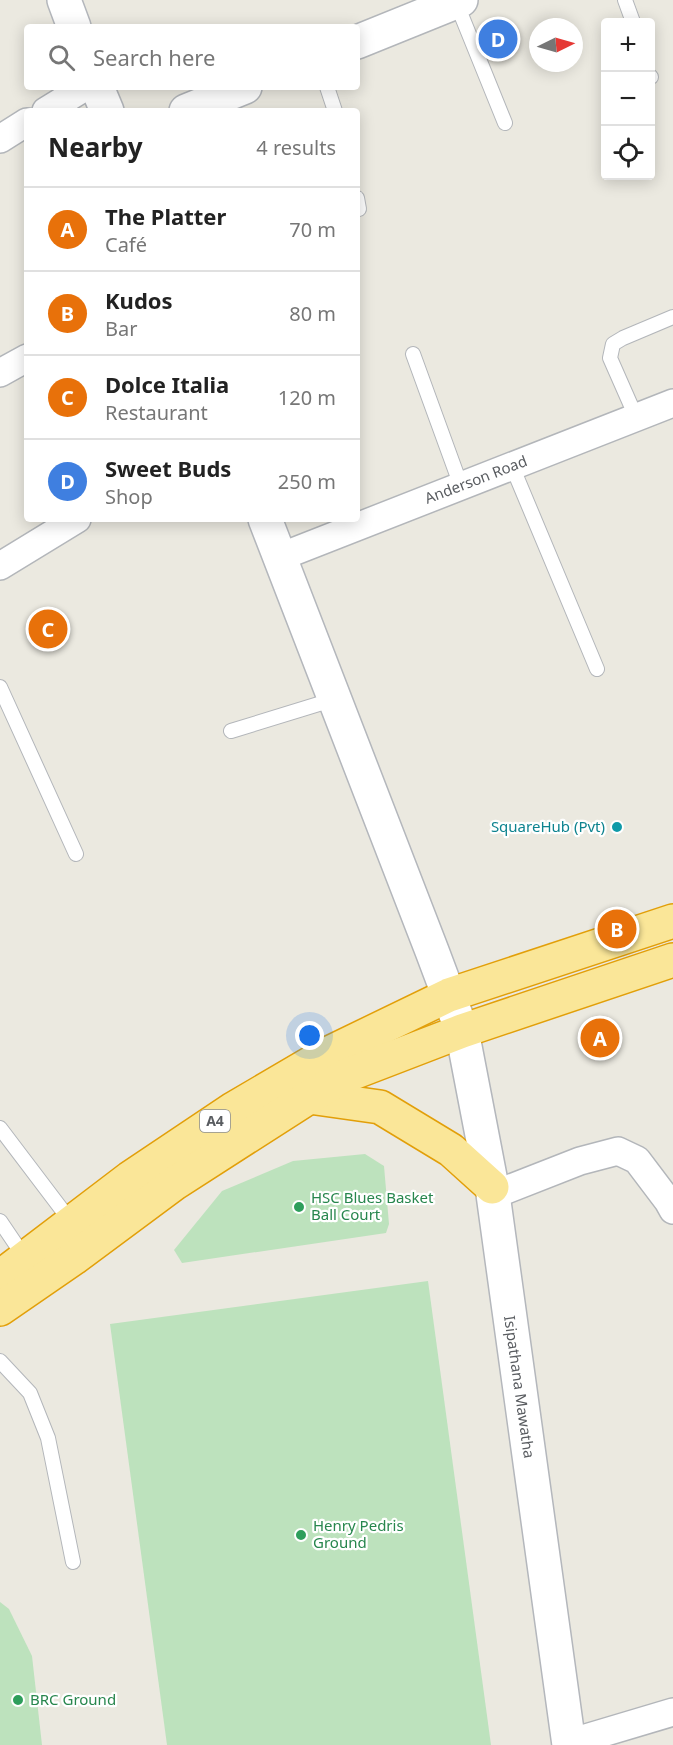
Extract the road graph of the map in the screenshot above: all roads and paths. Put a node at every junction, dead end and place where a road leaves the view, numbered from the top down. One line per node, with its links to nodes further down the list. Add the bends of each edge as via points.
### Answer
1 (64, 0): 5 (main road)
2 (625, 0): 4 (lane)
3 (459, 1): 6 (main road); 15 (lane)
4 (632, 18)
5 (73, 24)
6 (360, 41)
7 (80, 90): 11 (street)
8 (99, 90): 12 (main road)
9 (238, 90): 13 (main road)
10 (328, 90): 14 (lane)
11 (51, 108)
12 (106, 108)
13 (193, 108)
14 (334, 108)
15 (505, 123)
16 (24, 124): 17 (street)
17 (0, 139)
18 (673, 317): 23 (lane, via 613,344 610,358)
19 (413, 354): 25 (lane)
20 (24, 360): 21 (street)
21 (0, 373)
22 (673, 403): 23 (street, Anderson Road)
23 (636, 417): 24 (street, Anderson Road)
24 (512, 466): 25 (street, Anderson Road); 30 (lane)
25 (461, 486): 28 (street, Anderson Road)
26 (72, 522): 29 (street)
27 (266, 522): 28 (main road, Isipathana Mawatha)
28 (280, 557): 32 (main road, Isipathana Mawatha)
29 (0, 566)
30 (597, 669)
31 (0, 687): 34 (lane)
32 (335, 699): 33 (lane); 37 (main road, Isipathana Mawatha)
33 (231, 730)
34 (76, 854)
35 (673, 921): 37 (highway, A4)
36 (673, 960): 38 (highway, A4)
37 (449, 995): 38 (main road, Isipathana Mawatha); 44 (highway, A4, via 325,1055 233,1109 130,1178)
38 (462, 1031): 39 (highway, A4, via 345,1076); 41 (main road, Isipathana Mawatha)
39 (309, 1097): 41 (highway, via 380,1107 451,1150); 46 (highway, A4, via 175,1183)
40 (0, 1128): 44 (lane)
41 (492, 1191): 42 (street, via 618,1151 637,1160); 50 (main road, Isipathana Mawatha)
42 (673, 1210)
43 (0, 1221): 45 (lane)
44 (72, 1223): 45 (highway, A4)
45 (12, 1268)
46 (0, 1309)
47 (0, 1361): 48 (lane, via 30,1393 48,1438)
48 (73, 1562)
49 (673, 1712): 50 (street)
50 (569, 1744)

